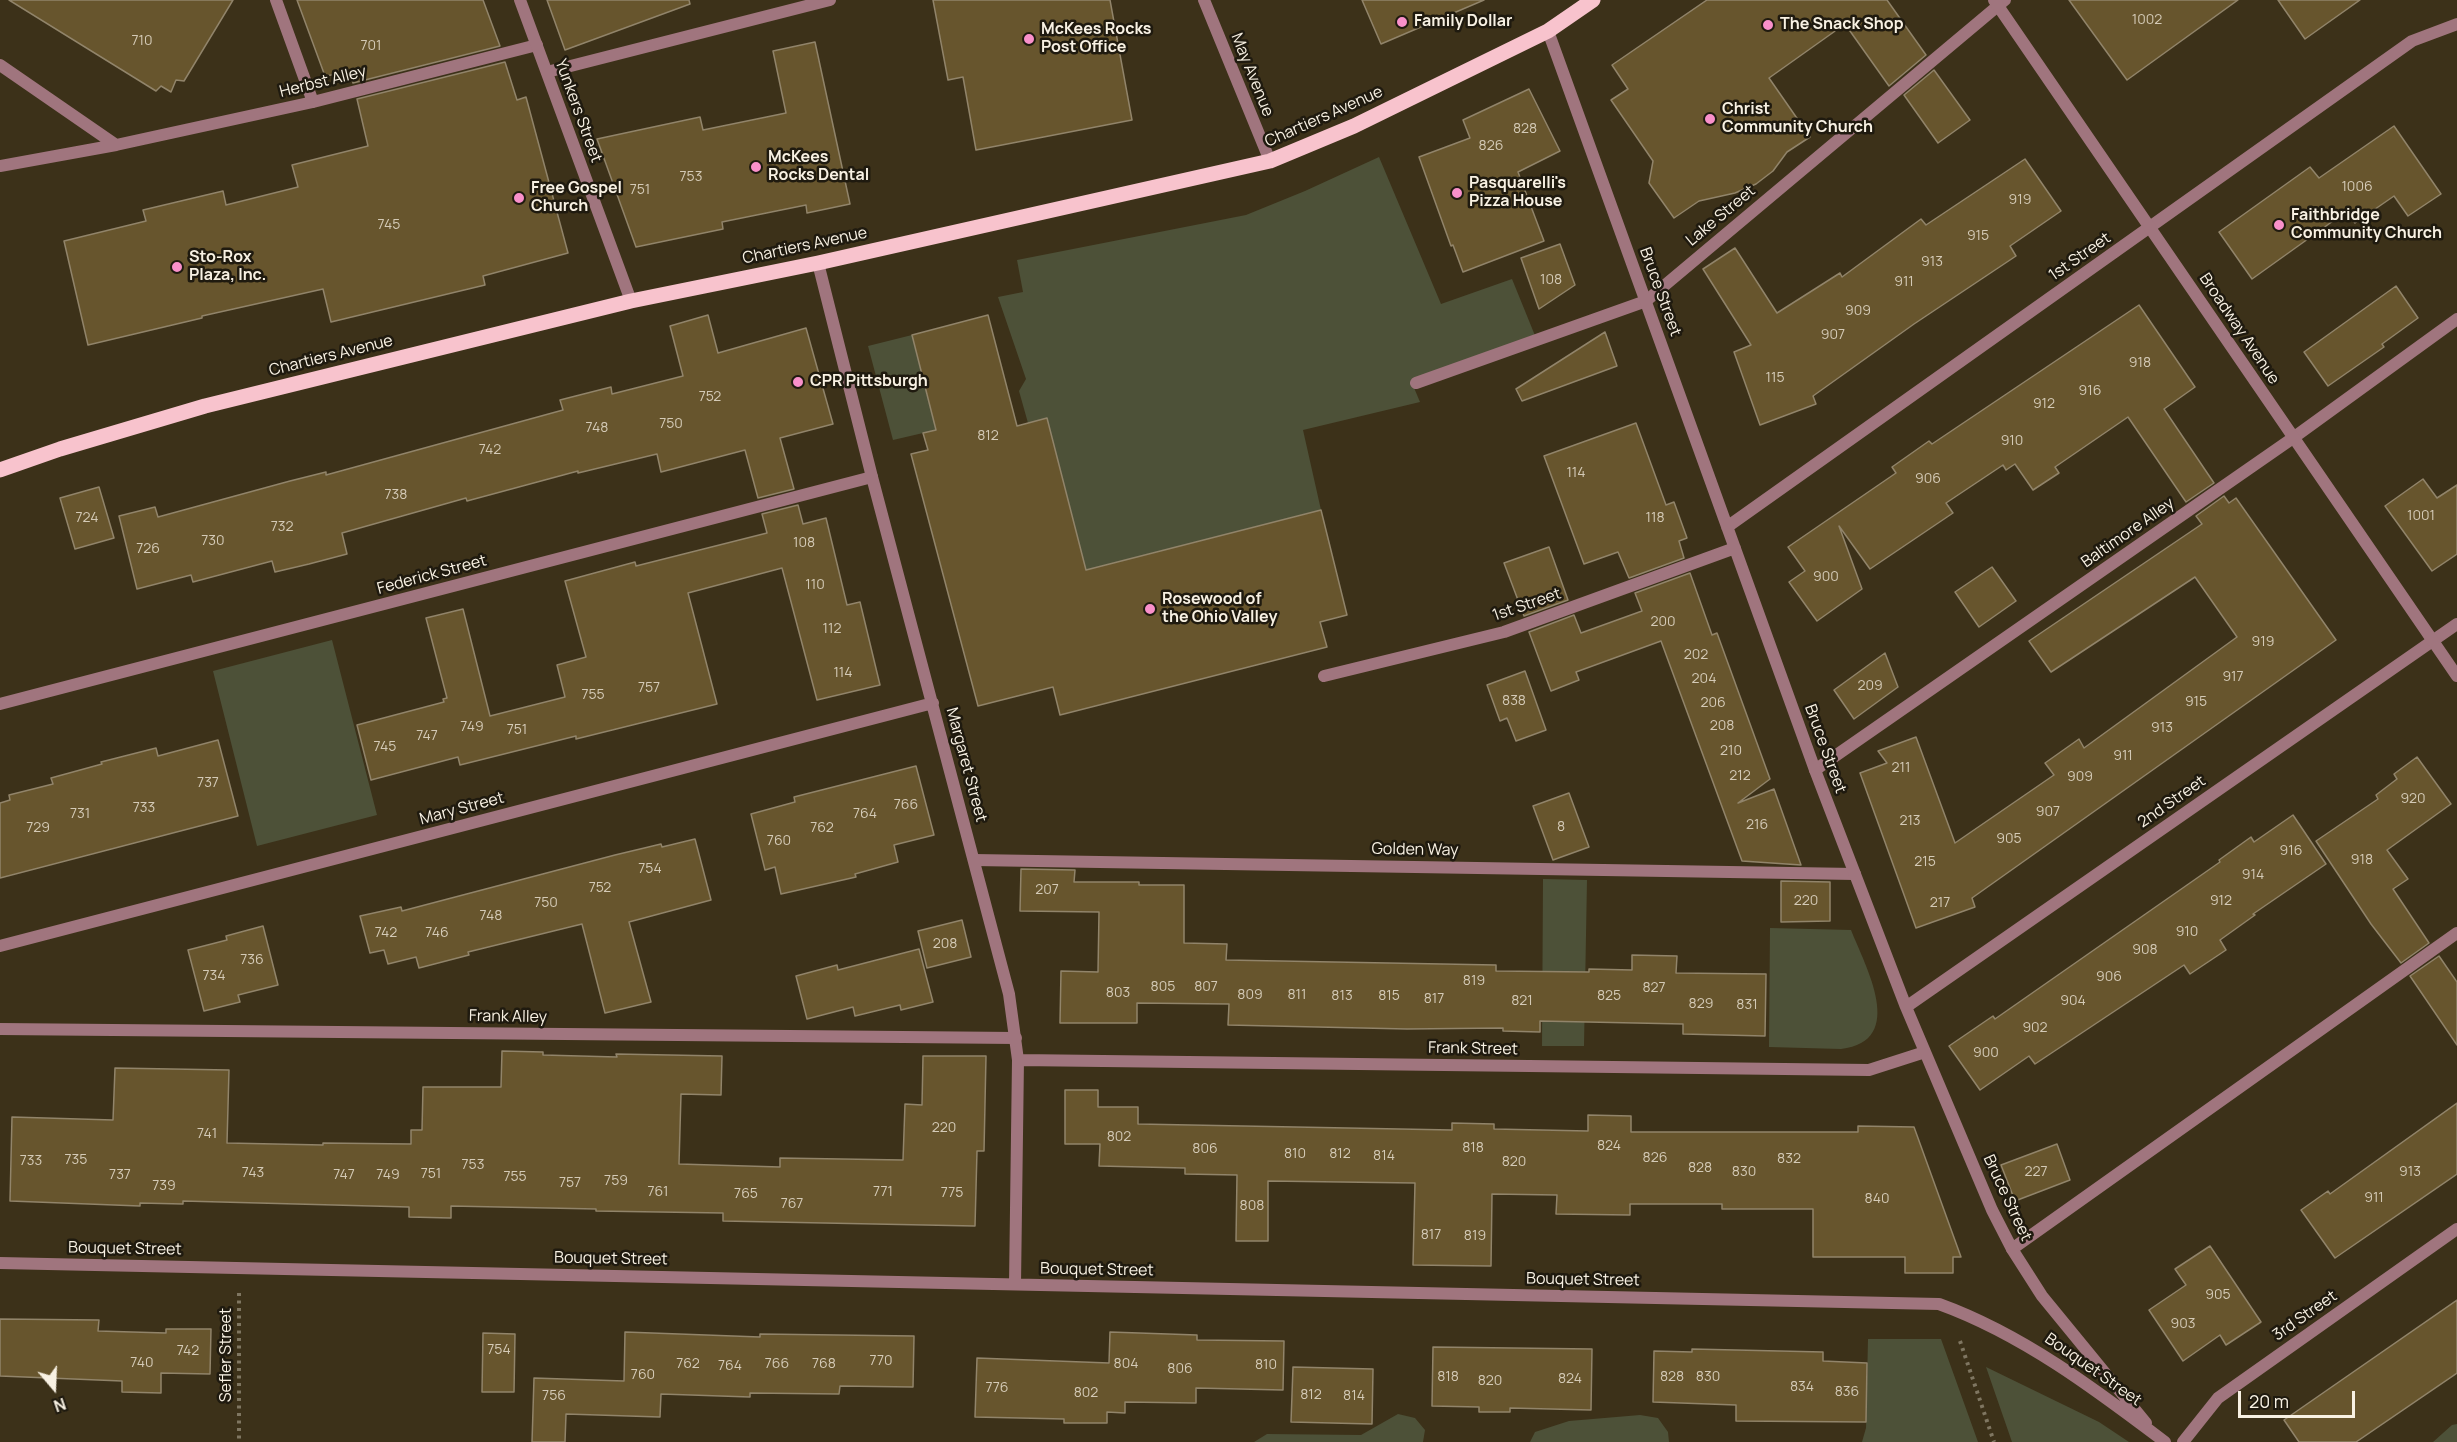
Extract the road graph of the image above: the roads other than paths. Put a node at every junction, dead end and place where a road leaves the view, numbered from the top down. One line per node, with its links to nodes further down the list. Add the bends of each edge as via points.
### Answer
1 (276, 0): 12 (street)
2 (520, 0): 9 (street, Yunkers Street)
3 (830, 0): 11 (street)
4 (1203, 0): 14 (street, May Avenue)
5 (1593, 0): 8 (main road, Chartiers Avenue)
6 (1999, 2): 16 (street, Broadway Avenue); 18 (street, Lake Street)
7 (2457, 24): 16 (street, 1st Street, via 2412,41)
8 (1548, 30): 14 (main road, Chartiers Avenue, via 1365,120); 18 (street, Bruce Street)
9 (537, 45): 11 (street, Yunkers Street); 12 (street, Herbst Alley)
10 (0, 65): 13 (street)
11 (547, 72): 19 (street, Yunkers Street)
12 (313, 102): 13 (street, Herbst Alley)
13 (116, 145): 15 (street, Herbst Alley)
14 (1270, 161): 17 (main road, Chartiers Avenue)
15 (0, 166)
16 (2150, 228): 22 (street, Broadway Avenue); 25 (street, 1st Street)
17 (818, 263): 19 (main road, Chartiers Avenue); 24 (street, Margaret Street)
18 (1646, 300): 21 (street, Lake Street); 25 (street, Bruce Street)
19 (631, 302): 23 (main road, Chartiers Avenue, via 206,406)
20 (2457, 319): 22 (street, Baltimore Alley)
21 (1416, 383)
22 (2293, 438): 28 (street, Broadway Avenue); 33 (street, Baltimore Alley)
23 (0, 470)
24 (872, 477): 31 (street, Margaret Street); 32 (street, Federick Street)
25 (1727, 527): 26 (street, Bruce Street)
26 (1735, 548): 29 (street, 1st Street, via 1504,632); 33 (street, Bruce Street)
27 (2457, 624): 28 (street, 2nd Street)
28 (2433, 641): 30 (street, Broadway Avenue); 38 (street, 2nd Street)
29 (1324, 676)
30 (2457, 676)
31 (933, 703): 34 (street, Margaret Street); 37 (street, Mary Street)
32 (0, 704)
33 (1815, 770): 35 (street, Bruce Street)
34 (974, 860): 35 (street, Golden Way); 40 (street, Margaret Street, via 1009,994)
35 (1855, 874): 38 (street, Bruce Street)
36 (2457, 933): 44 (street)
37 (0, 946)
38 (1906, 1006): 41 (street, Bruce Street)
39 (0, 1029): 40 (street, Frank Alley)
40 (1016, 1038): 42 (street, Margaret Street)
41 (1925, 1052): 42 (street, Frank Street, via 1869,1070); 44 (street, Bruce Street)
42 (1018, 1060): 46 (street, Margaret Street)
43 (2457, 1229): 48 (street, 3rd Street, via 2218,1398)
44 (2012, 1249): 47 (street, Bruce Street, via 2042,1296)
45 (0, 1263): 46 (street, Bouquet Street)
46 (1015, 1284): 47 (street, Bouquet Street, via 1938,1305 1970,1316 2039,1351)
47 (2161, 1438)
48 (2183, 1442)

